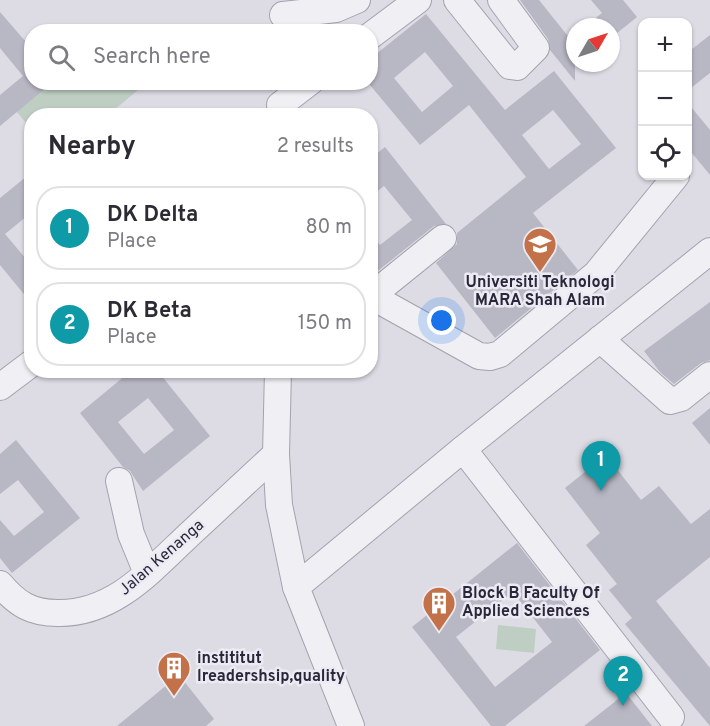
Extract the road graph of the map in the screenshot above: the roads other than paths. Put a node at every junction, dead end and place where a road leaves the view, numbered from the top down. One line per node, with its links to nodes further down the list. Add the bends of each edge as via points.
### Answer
1 (357, 0): 5 (street, via 336,9)
2 (417, 0): 6 (street)
3 (458, 0): 4 (street, via 510,66 517,67 536,48)
4 (501, 0)
5 (283, 16)
6 (378, 30)
7 (297, 90): 8 (street)
8 (280, 101)
9 (673, 180): 13 (street, via 596,274 500,354 479,356)
10 (443, 238): 12 (street)
11 (710, 251): 14 (street)
12 (378, 291)
13 (378, 301)
14 (600, 339): 16 (street, via 670,401 681,398); 19 (street)
15 (24, 369): 18 (street)
16 (710, 375)
17 (279, 378): 20 (street)
18 (0, 387)
19 (463, 449): 24 (street); 25 (street)
20 (276, 454): 22 (street, Jalan Kenanga); 24 (street, via 279,505)
21 (119, 481): 22 (street, via 131,534)
22 (147, 573): 23 (street, Jalan Kenanga, via 101,607 70,614 39,614 12,599)
23 (0, 584)
24 (296, 587): 26 (street)
25 (671, 717)
26 (351, 726)

